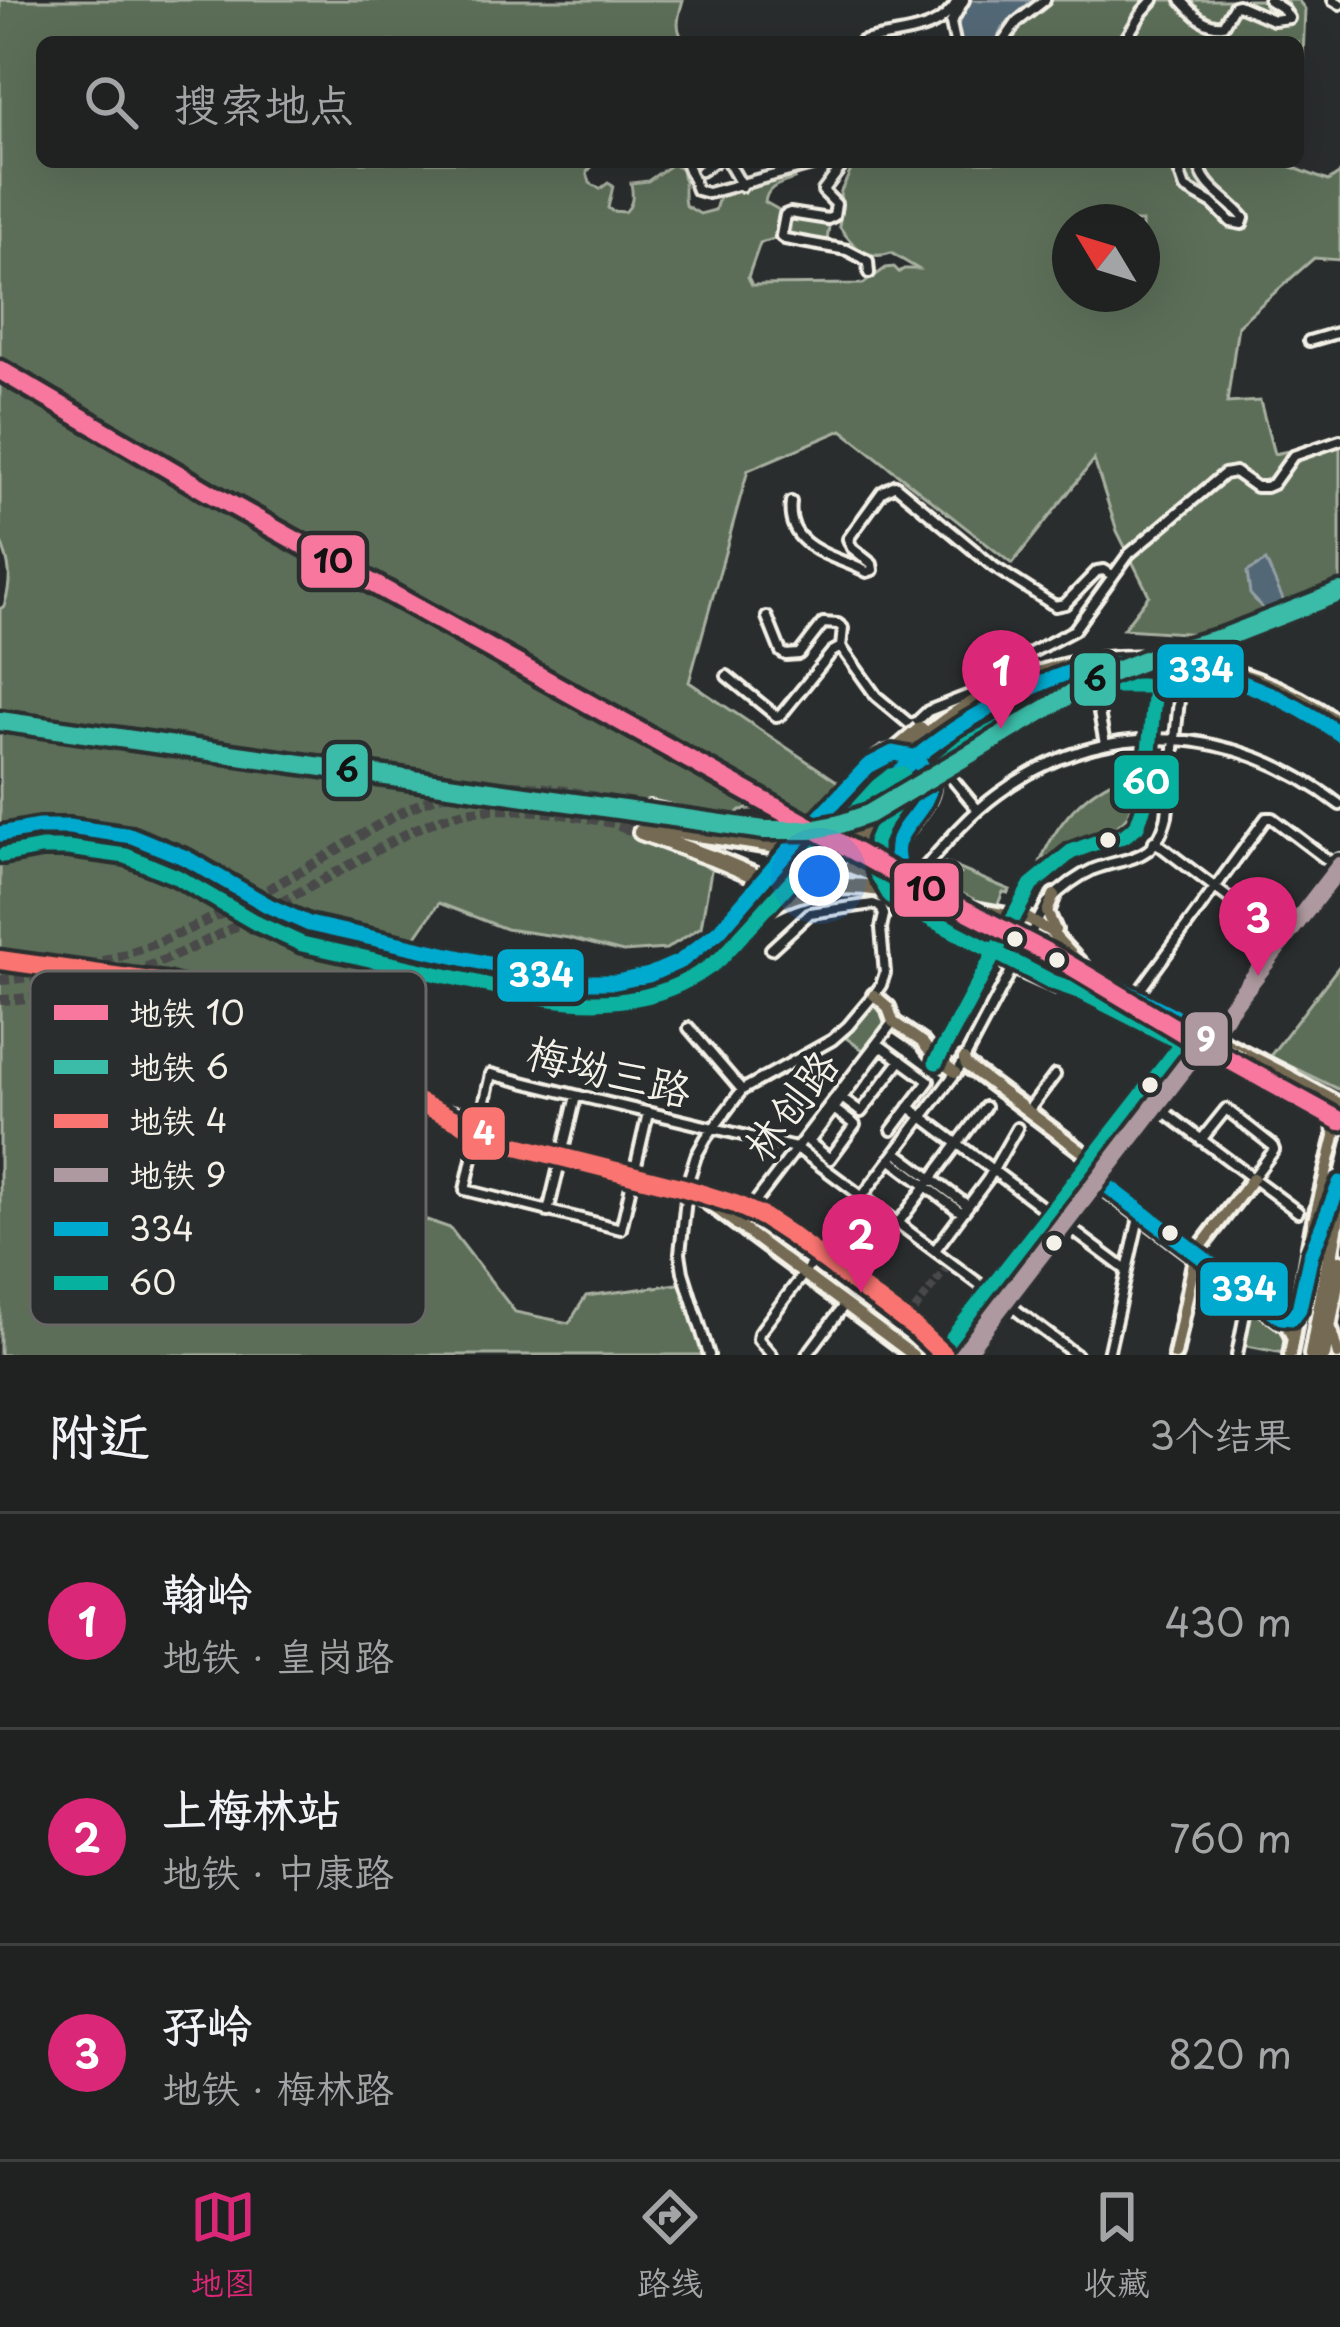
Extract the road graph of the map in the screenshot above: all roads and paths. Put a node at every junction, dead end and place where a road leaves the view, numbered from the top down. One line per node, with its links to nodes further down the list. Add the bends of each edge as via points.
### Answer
1 (961, 0): 6 (street, via 926,29); 7 (street)
2 (1045, 0): 8 (street)
3 (1154, 0): 9 (street)
4 (1181, 0): 5 (street, via 1213,26 1238,5 1289,18)
5 (1269, 0)
6 (891, 36)
7 (954, 36)
8 (1007, 36)
9 (1127, 36)
10 (688, 168): 18 (street, via 701,193)
11 (705, 168): 17 (street)
12 (732, 168): 18 (street)
13 (801, 168): 18 (street)
14 (840, 168): 19 (street, via 823,191 837,207 834,216 790,213 781,236 847,250 868,261)
15 (1178, 168): 16 (street, via 1185,188 1242,224)
16 (1200, 168)
17 (701, 171)
18 (742, 186)
19 (869, 273)
20 (1340, 332): 21 (street)
21 (1310, 341)
22 (1340, 440): 24 (street, via 1294,456 1266,488 1225,474)
23 (790, 502): 24 (street, via 796,533 868,572 872,564 848,539 895,484 1054,606 1097,572)
24 (1112, 575): 31 (street, via 1078,626 1004,668)
25 (767, 617): 26 (street, via 786,655 799,654 823,623 843,628)
26 (841, 647): 29 (street, via 781,715); 32 (street, via 876,696)
27 (1168, 665): 28 (highway); 31 (highway, via 1081,670); 34 (street, via 1177,677)
28 (1192, 668): 33 (highway, via 1277,696); 34 (street, via 1181,681)
29 (727, 676)
30 (1094, 686): 35 (street)
31 (982, 699): 32 (highway); 33 (highway, via 1081,664 1162,658 1246,675); 41 (highway, bridge, via 809,879 782,883); 45 (highway, bridge, via 927,734)
32 (916, 730): 40 (highway, bridge, via 805,829)
33 (1340, 730)
34 (1173, 740): 35 (street); 37 (street, via 1261,758); 43 (street, via 1166,819)
35 (1105, 744): 39 (street, via 1042,766)
36 (935, 758): 39 (street)
37 (1340, 805)
38 (649, 808): 40 (main road)
39 (978, 810): 46 (street)
40 (702, 820): 46 (main road, via 829,851)
41 (641, 830): 46 (main road, via 822,859)
42 (0, 838): 45 (highway, via 38,827 132,836 309,924 568,981 619,984 681,961); 54 (highway, via 70,834 131,843 308,932 589,992 667,980)
43 (1155, 841): 47 (street); 48 (street, via 1081,871)
44 (1339, 866): 47 (street, via 1266,818); 56 (main road)
45 (783, 872): 46 (highway, bridge, via 866,770 896,752 918,759 931,785 892,855); 54 (highway)
46 (912, 888): 49 (main road); 54 (highway, via 827,886 774,904); 55 (main road)
47 (1215, 890): 56 (street); 65 (street)
48 (1051, 897): 51 (main road); 53 (street); 57 (main road, via 1048,917)
49 (944, 903): 51 (main road); 55 (main road)
50 (893, 904): 52 (street)
51 (1011, 914): 53 (main road)
52 (884, 915): 58 (street, via 875,904 813,912); 64 (street, via 885,973)
53 (1034, 922): 57 (main road); 61 (street)
54 (737, 929)
55 (1002, 937): 59 (main road, bridge)
56 (1284, 940): 67 (main road)
57 (1062, 943): 62 (main road)
58 (771, 949)
59 (1033, 955): 60 (main road); 63 (main road); 66 (main road)
60 (1062, 963): 62 (main road); 66 (main road)
61 (1011, 966): 63 (main road, via 1056,986); 74 (street); 76 (street)
62 (1089, 973): 65 (main road)
63 (1085, 988): 71 (main road)
64 (874, 995): 68 (main road); 81 (street, via 832,1040)
65 (1135, 997): 70 (main road)
66 (1152, 1014): 73 (main road, bridge)
67 (1228, 1014): 70 (main road); 73 (main road, via 1224,1033)
68 (893, 1022): 76 (main road); 101 (street, 林创路)
69 (689, 1028): 81 (street)
70 (1206, 1032): 72 (main road); 73 (main road)
71 (1187, 1040): 72 (main road); 104 (main road, via 1191,1058)
72 (1212, 1051): 79 (main road); 79 (main road); 80 (main road)
73 (1240, 1054): 78 (main road); 82 (main road)
74 (964, 1059): 76 (street); 90 (main road)
75 (901, 1060): 84 (street, via 861,1112); 84 (street, via 881,1046); 86 (street, via 929,1081)
76 (955, 1072): 94 (street)
77 (1055, 1076): 90 (street)
78 (1283, 1076): 82 (main road); 85 (highway)
79 (1182, 1078): 88 (main road)
80 (1265, 1078): 82 (main road); 129 (main road, via 1322,1106 1335,1125)
81 (742, 1090): 96 (street)
82 (1311, 1092): 85 (main road)
83 (576, 1096): 92 (street, 梅坳三路); 93 (street, 梅坳三路, via 491,1074); 103 (street)
84 (842, 1098): 89 (street)
85 (1335, 1103)
86 (909, 1107): 94 (street); 97 (street)
87 (985, 1107): 100 (street)
88 (1159, 1108): 99 (street); 104 (main road)
89 (834, 1109): 89 (street, via 809,1142 830,1159 855,1125)
90 (1028, 1112): 104 (main road)
91 (438, 1113): 93 (street)
92 (648, 1113): 96 (street, 梅坳三路); 106 (street)
93 (481, 1117): 98 (street)
94 (922, 1117): 100 (street); 102 (street)
95 (1017, 1128): 105 (street)
96 (712, 1129): 101 (street, 梅坳三路); 110 (street)
97 (892, 1130)
98 (476, 1140): 103 (street); 114 (street, via 465,1190)
99 (1201, 1140): 107 (street); 107 (street, via 1226,1109 1272,1144)
100 (957, 1143): 105 (street); 108 (street)
101 (797, 1148): 111 (street); 119 (street, 林创路)
102 (893, 1155): 108 (street); 111 (street)
103 (560, 1160): 106 (street); 114 (street)
104 (1110, 1167): 109 (main road)
105 (994, 1171): 113 (street); 118 (street)
106 (633, 1177): 110 (street); 114 (street, via 621,1229)
107 (1252, 1178): 115 (street); 121 (main road)
108 (929, 1182): 113 (street); 117 (street)
109 (1103, 1185): 116 (main road); 118 (main road); 118 (main road)
110 (688, 1191): 119 (main road); 132 (street, via 681,1262)
111 (862, 1196): 117 (street); 124 (street)
112 (1340, 1202): 141 (highway)
113 (965, 1209): 120 (street)
114 (548, 1212)
115 (1298, 1212)
116 (1140, 1213): 121 (main road); 123 (street)
117 (899, 1222): 120 (street)
118 (1065, 1224): 123 (street); 127 (main road)
119 (738, 1226): 124 (main road)
120 (935, 1250): 127 (street)
121 (1195, 1255): 126 (main road); 139 (main road)
122 (1340, 1262): 130 (highway)
123 (1126, 1270): 138 (street)
124 (804, 1275): 128 (main road); 133 (street, via 758,1336)
125 (1340, 1281): 130 (highway)
126 (1248, 1295): 129 (main road, via 1283,1319); 131 (main road, via 1287,1326); 140 (street)
127 (1005, 1303): 136 (main road); 137 (street)
128 (844, 1305): 134 (street); 135 (main road)
129 (1300, 1306): 131 (main road)
130 (1330, 1315): 142 (highway); 143 (main road)
131 (1291, 1349)
132 (710, 1355)
133 (772, 1355)
134 (807, 1355)
135 (910, 1355)
136 (963, 1355)
137 (1074, 1355)
138 (1108, 1355)
139 (1173, 1355)
140 (1238, 1355)
141 (1312, 1355)
142 (1323, 1355)
143 (1338, 1355)

